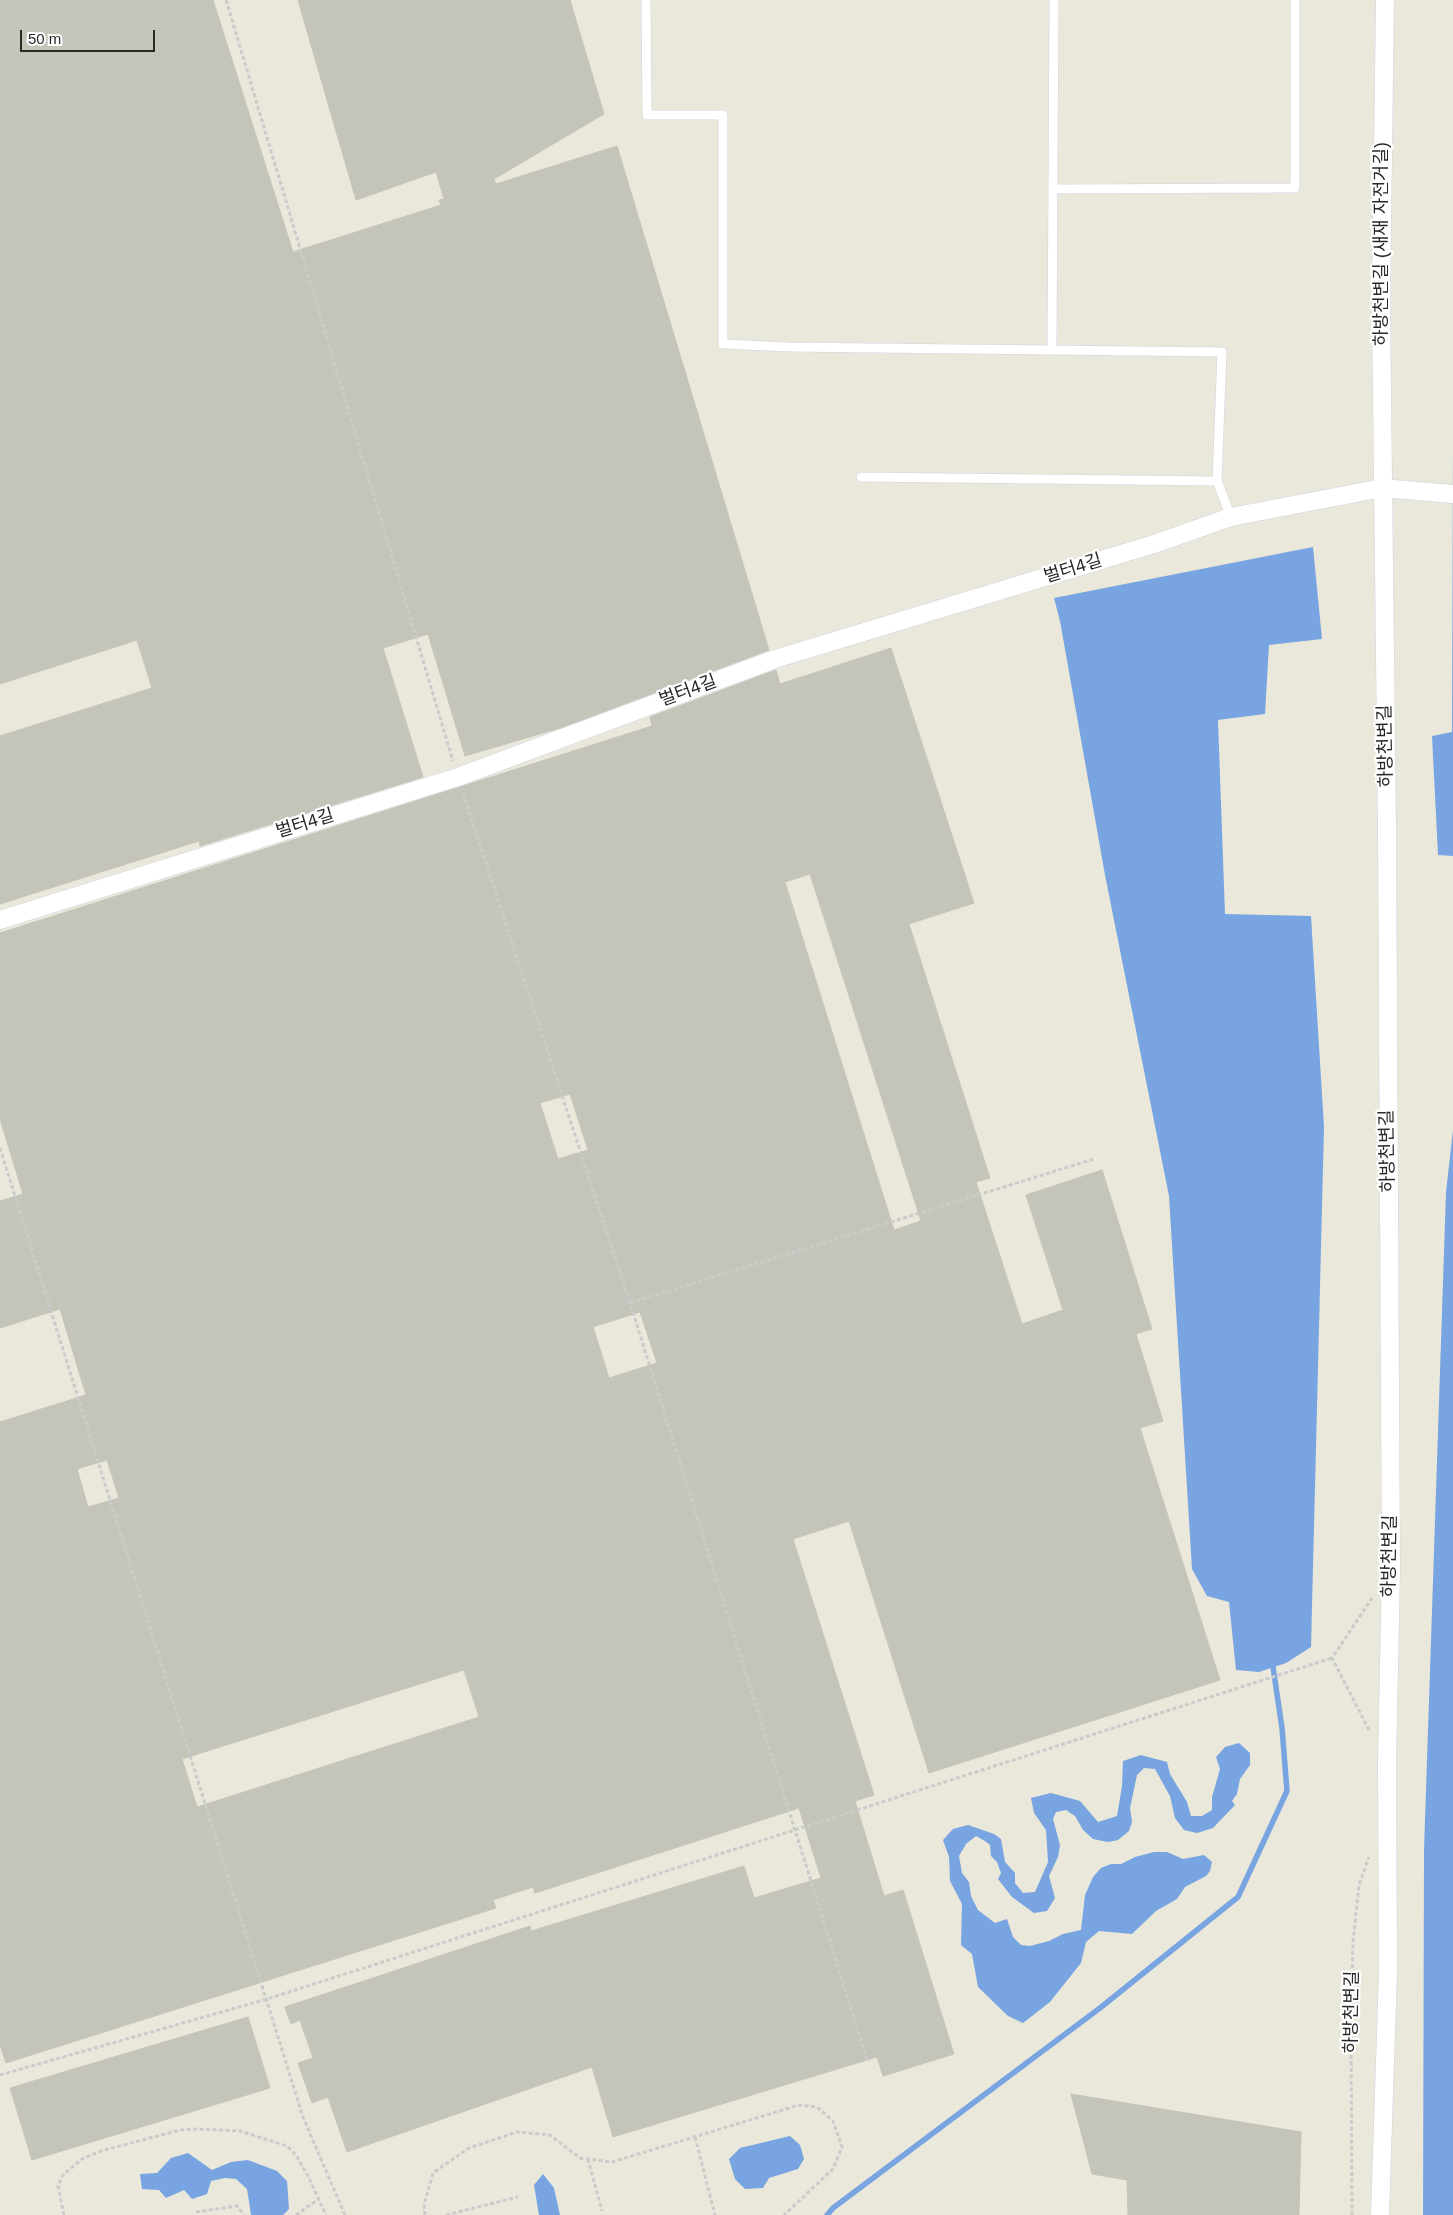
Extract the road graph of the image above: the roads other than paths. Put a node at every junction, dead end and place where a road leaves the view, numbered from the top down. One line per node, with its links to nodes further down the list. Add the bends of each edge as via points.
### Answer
1 (646, 0): 6 (lane, via 647,115 723,115 723,344)
2 (1054, 0): 5 (lane)
3 (1296, 0): 5 (lane, via 1296,188)
4 (1385, 0): 9 (street, 하방천변길 (새재 자전거길))
5 (1053, 189): 6 (lane)
6 (1052, 350): 8 (lane, via 1222,352)
7 (861, 476): 8 (lane)
8 (1217, 481): 11 (lane)
9 (1382, 488): 10 (street, 벌터4길); 11 (street, 벌터4길); 13 (street, 하방천변길, via 1391,1570 1387,1764 1388,1970)
10 (1453, 494)
11 (1231, 517): 12 (street, 벌터4길, via 1154,544 775,659 458,776)
12 (0, 920)
13 (1380, 2215)

